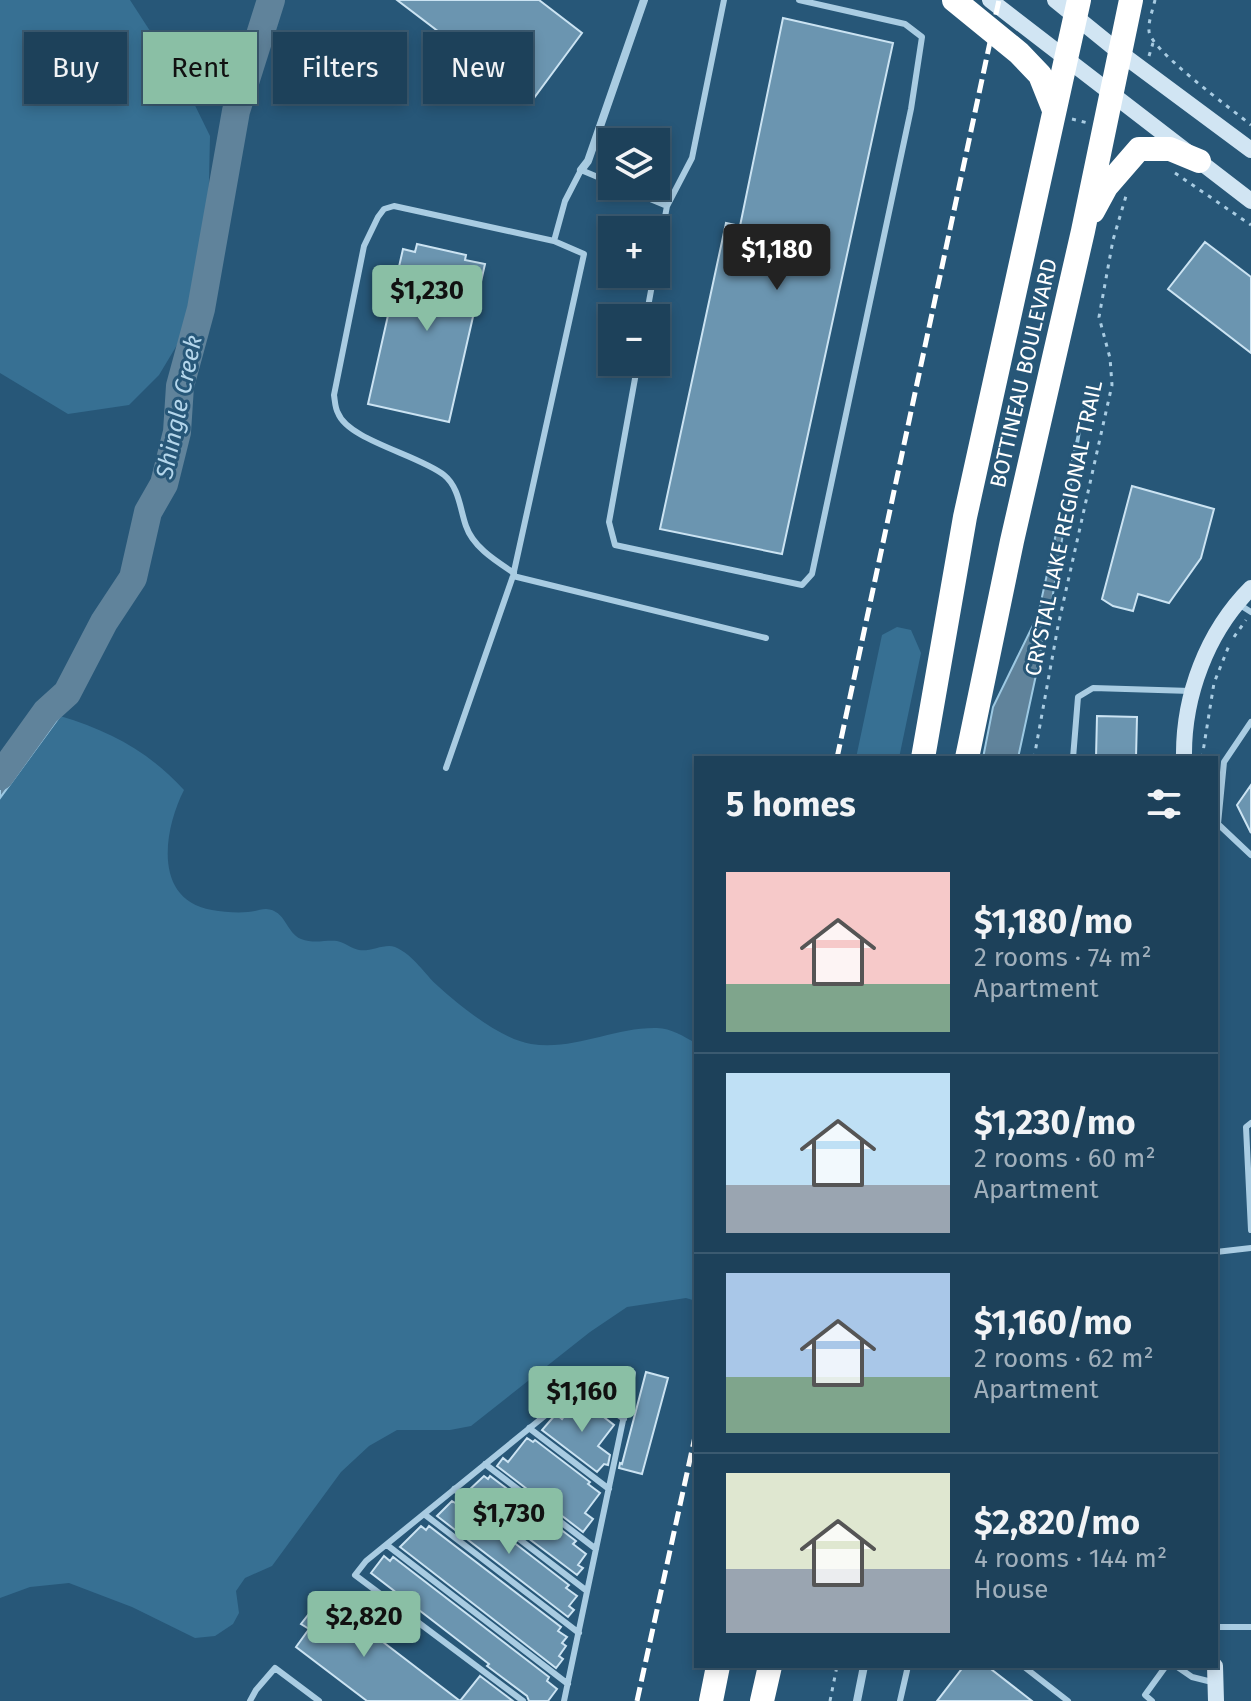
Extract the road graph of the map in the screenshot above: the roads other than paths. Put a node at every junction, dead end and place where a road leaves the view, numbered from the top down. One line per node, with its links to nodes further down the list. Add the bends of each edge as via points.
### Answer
1 (644, 0): 15 (street)
2 (724, 0): 19 (lane, via 692,158)
3 (799, 0): 23 (lane, via 905,24 922,37 812,574 802,585 615,545 609,522)
4 (954, 0): 12 (highway, via 1040,75)
5 (990, 0): 10 (main road)
6 (1055, 0): 8 (main road)
7 (1131, 0): 9 (highway, BOTTINEAU BOULEVARD)
8 (1078, 8): 9 (main road); 10 (highway, BOTTINEAU BOULEVARD)
9 (1119, 52): 11 (highway, BOTTINEAU BOULEVARD); 13 (main road)
10 (1074, 64): 11 (main road); 12 (highway, BOTTINEAU BOULEVARD)
11 (1110, 92): 14 (main road); 21 (highway, BOTTINEAU BOULEVARD)
12 (1054, 110): 30 (highway, BOTTINEAU BOULEVARD, via 965,517)
13 (1251, 150)
14 (1199, 161): 18 (main road); 21 (highway, via 1170,149 1139,149 1106,187)
15 (581, 170): 16 (lane); 22 (lane)
16 (598, 177)
17 (653, 200): 19 (lane)
18 (1251, 201)
19 (667, 206): 20 (lane)
20 (665, 216)
21 (1083, 231): 31 (highway, BOTTINEAU BOULEVARD)
22 (554, 241): 24 (lane, via 584,254); 24 (lane, via 394,206 384,209 364,246 334,395 338,416 356,433 426,462 448,478 466,529 485,553)
23 (635, 376)
24 (514, 574): 27 (lane); 34 (lane)
25 (1251, 588): 26 (main road)
26 (1246, 610): 28 (main road, via 1216,633)
27 (766, 638)
28 (1194, 691): 32 (lane, via 1093,688 1078,697); 33 (main road)
29 (1251, 722): 35 (lane, via 1224,762)
30 (923, 756)
31 (967, 756)
32 (1073, 756)
33 (1184, 756)
34 (446, 768)
35 (1218, 815)
36 (1218, 825): 37 (lane)
37 (1251, 855)
38 (1251, 1123): 39 (lane, via 1246,1127)
39 (1251, 1230)
40 (1251, 1248): 41 (lane)
41 (1218, 1252)
42 (633, 1373): 43 (lane)
43 (624, 1419): 44 (lane, via 579,1388); 47 (lane)
44 (529, 1428): 45 (lane); 47 (lane)
45 (485, 1464): 46 (lane); 50 (lane)
46 (454, 1489): 48 (lane); 51 (lane)
47 (609, 1489): 50 (lane)
48 (424, 1514): 49 (lane); 54 (lane)
49 (387, 1545): 63 (lane); 66 (lane, via 355,1575)
50 (596, 1549): 51 (lane)
51 (587, 1591): 54 (lane)
52 (1218, 1627): 53 (lane)
53 (1251, 1627)
54 (579, 1633): 63 (lane)
55 (718, 1668): 68 (highway)
56 (770, 1668): 69 (highway)
57 (864, 1668): 70 (street)
58 (908, 1668): 71 (lane)
59 (1026, 1668): 72 (lane)
60 (1165, 1668): 73 (lane, via 1145,1695)
61 (1179, 1668): 62 (lane, via 1192,1677)
62 (1215, 1674): 74 (main road)
63 (568, 1684): 67 (lane)
64 (250, 1701): 65 (lane, via 275,1668)
65 (319, 1701)
66 (523, 1701)
67 (564, 1701)
68 (711, 1701)
69 (762, 1701)
70 (857, 1701)
71 (900, 1701)
72 (1068, 1701)
73 (1152, 1701)
74 (1216, 1701)

